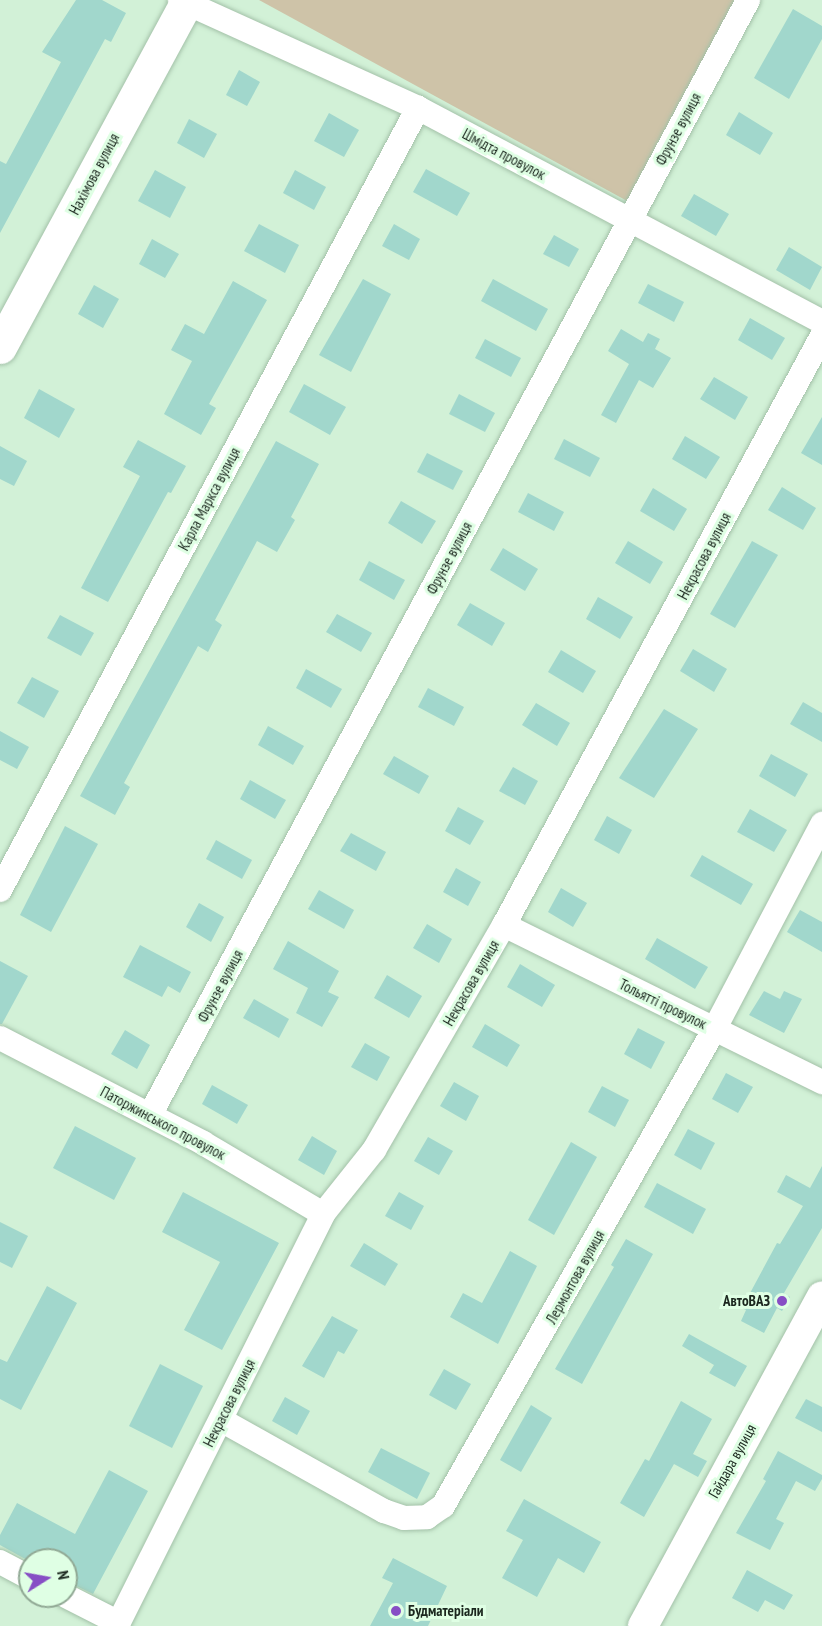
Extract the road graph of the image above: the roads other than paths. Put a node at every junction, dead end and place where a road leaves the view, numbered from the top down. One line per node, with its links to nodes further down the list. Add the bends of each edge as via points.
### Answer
1 (748, 0): 4 (street, Фрунзе вулиця)
2 (184, 1): 3 (street, Шмідта провулок); 7 (main road, Нахімова вулиця)
3 (418, 108): 4 (street, Шмідта провулок); 9 (street, Карла Маркса вулиця)
4 (630, 220): 5 (street, Шмідта провулок); 14 (street, Фрунзе вулиця)
5 (822, 322)
6 (822, 336): 10 (street, Некрасова вулиця)
7 (0, 347)
8 (822, 824): 11 (street, Лермонтова вулиця)
9 (0, 890)
10 (504, 925): 11 (street, Тольятті провулок); 15 (street, Некрасова вулиця, via 374,1150)
11 (714, 1030): 13 (street, Тольятті провулок); 17 (street, Лермонтова вулиця, via 443,1506 427,1517 404,1518 384,1511)
12 (0, 1038): 14 (street, Паторжинського провулок)
13 (822, 1082)
14 (150, 1116): 15 (street, Паторжинського провулок)
15 (323, 1214): 17 (street, Некрасова вулиця)
16 (822, 1297): 22 (street, Гайдара вулиця)
17 (220, 1420): 21 (street, Некрасова вулиця)
18 (0, 1562): 19 (street)
19 (18, 1572)
20 (78, 1602): 21 (street)
21 (118, 1624)
22 (643, 1626)

